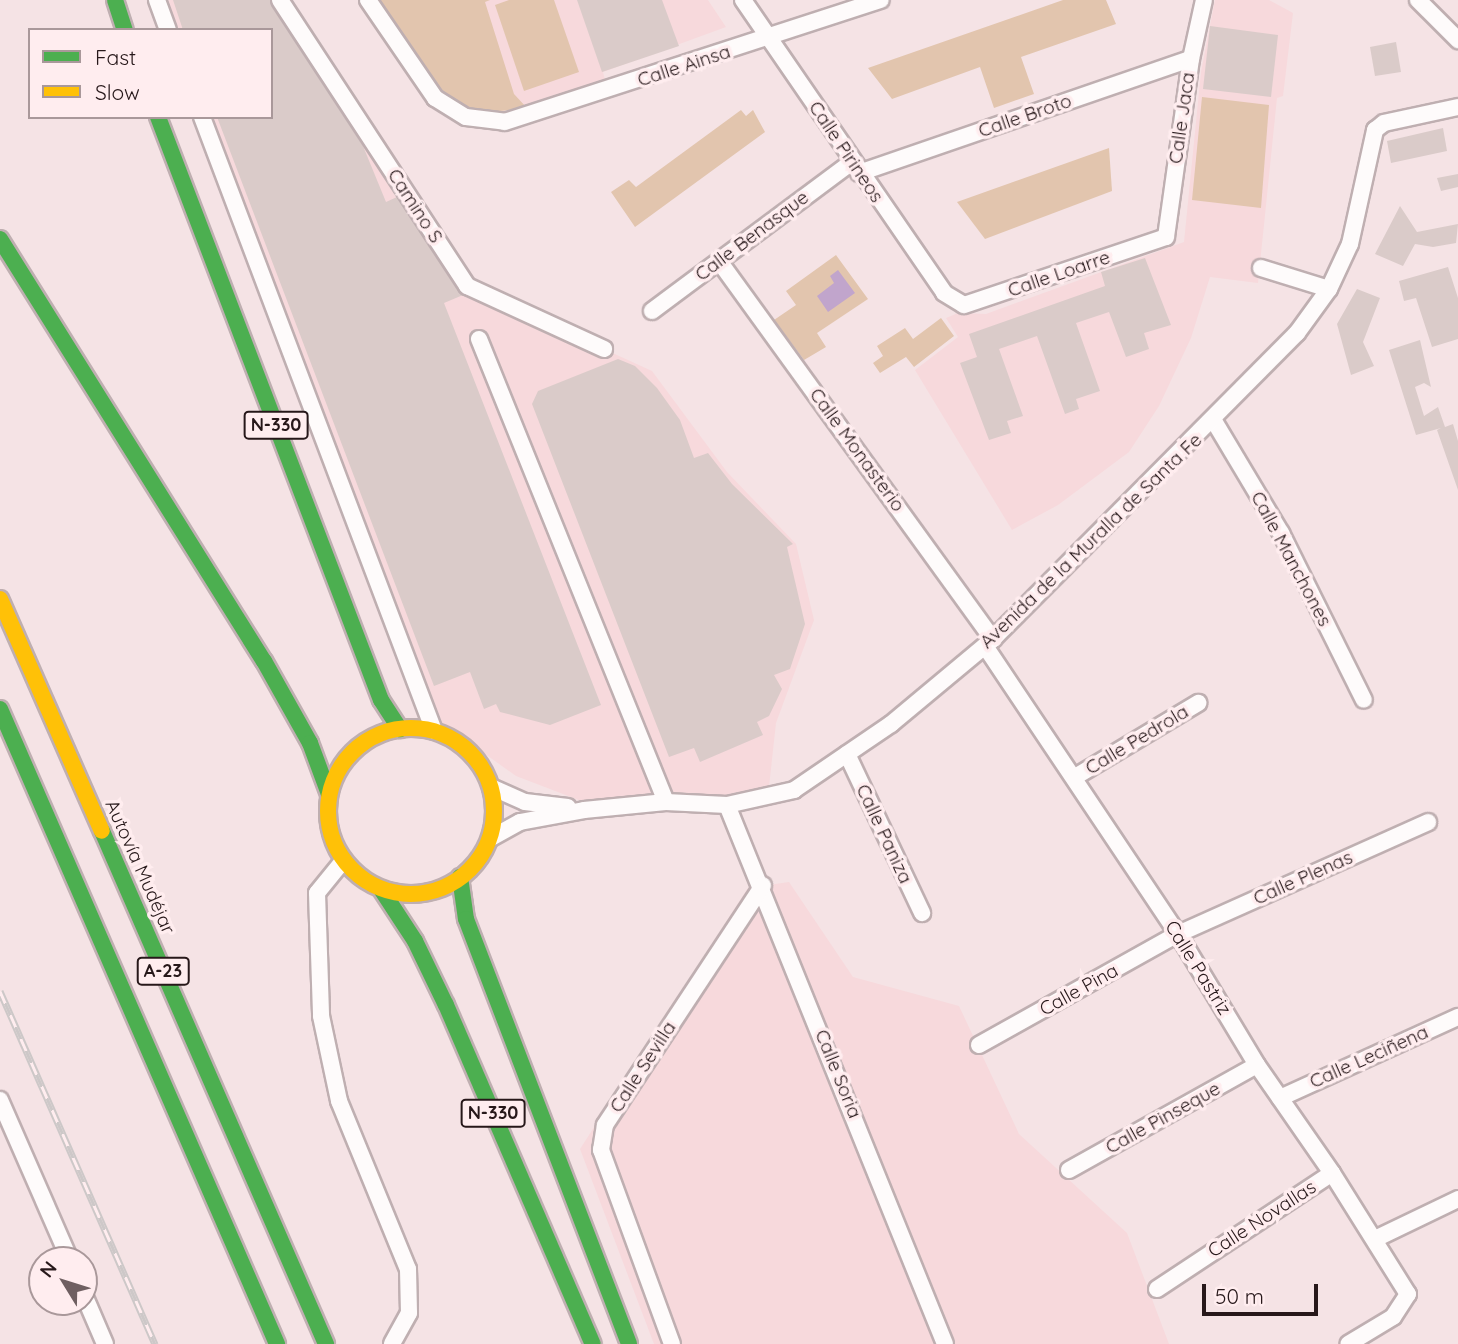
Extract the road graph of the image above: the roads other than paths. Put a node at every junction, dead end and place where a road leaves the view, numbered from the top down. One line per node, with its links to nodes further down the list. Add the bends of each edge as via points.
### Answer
1 (115, 0): 9 (highway)
2 (157, 0): 10 (street)
3 (280, 0): 26 (street, Camino S, via 467,286)
4 (743, 0): 11 (street, Calle Pirineos)
5 (881, 0): 11 (street, Calle Ainsa)
6 (1204, 0): 13 (street, Calle Jaca)
7 (1418, 0): 12 (street)
8 (369, 2): 11 (street, Calle Ainsa, via 435,98 450,110 486,121 521,118)
9 (124, 28)
10 (167, 28)
11 (770, 38): 17 (street, Calle Pirineos)
12 (1458, 40)
13 (1191, 59): 17 (street, Calle Broto); 18 (street, Calle Jaca)
14 (1458, 107): 22 (street, Avenida de la Muralla de Santa Fe, via 1384,123 1375,130 1363,201)
15 (159, 119): 33 (highway, N-330, via 381,700)
16 (203, 119): 34 (street)
17 (855, 167): 20 (street, Calle Benasque); 23 (street, Calle Pirineos)
18 (1166, 237): 23 (street, Calle Loarre, via 977,303)
19 (0, 239): 38 (highway, via 264,661 310,743)
20 (719, 261): 24 (street, Calle Benasque); 29 (street, Calle Monasterio)
21 (1261, 268): 22 (street)
22 (1329, 289): 27 (street, Avenida de la Muralla de Santa Fe, via 1297,333)
23 (953, 300)
24 (652, 311)
25 (479, 339): 39 (street)
26 (604, 349)
27 (1214, 421): 29 (street, Avenida de la Muralla de Santa Fe); 30 (street, Calle Manchones, via 1281,533)
28 (0, 599): 64 (highway, Autovía Mudéjar / A-23)
29 (989, 642): 35 (street, Avenida de la Muralla de Santa Fe); 36 (street, Calle Pastriz)
30 (1364, 700)
31 (1198, 703): 36 (street, Calle Pedrola)
32 (0, 709): 63 (highway, A-23)
33 (400, 729): 34 (highway); 38 (highway, via 360,746 341,767)
34 (434, 731): 37 (highway, via 472,755)
35 (847, 754): 40 (street, Avenida de la Muralla de Santa Fe, via 794,790); 48 (street, Calle Paniza)
36 (1075, 777): 49 (street, Calle Pastriz)
37 (491, 787): 41 (street, Avenida de la Muralla de Santa Fe, via 525,802); 43 (highway, via 495,812)
38 (330, 794): 44 (highway, via 331,836)
39 (666, 802): 40 (street, Avenida de la Muralla de Santa Fe); 41 (street, Avenida de la Muralla de Santa Fe)
40 (727, 805): 46 (street, Calle Soria)
41 (584, 810): 43 (street, Avenida de la Muralla de Santa Fe, via 520,822)
42 (1429, 822): 49 (street, Calle Plenas)
43 (491, 838): 45 (highway)
44 (343, 861): 47 (highway, N-330); 65 (street, via 317,893 321,1016 339,1101 408,1269 410,1313)
45 (460, 877): 47 (highway, via 431,892); 67 (highway, N-330, via 466,919)
46 (763, 886): 68 (street, Calle Sevilla, via 605,1125 601,1150); 69 (street, Calle Soria)
47 (382, 890): 66 (highway, N-330, via 405,923 446,1005)
48 (922, 914)
49 (1178, 934): 51 (street, Calle Pina); 52 (street, Calle Pastriz)
50 (1458, 1017): 53 (street, Calle Leciñena)
51 (979, 1045)
52 (1257, 1065): 53 (street, Calle Pastriz); 55 (street, Calle Pinseque)
53 (1280, 1098): 56 (street, Calle Pastriz)
54 (0, 1100): 59 (street)
55 (1069, 1170)
56 (1332, 1173): 58 (street, Calle Pastriz); 60 (street, Calle Novallas)
57 (1458, 1199): 58 (street)
58 (1375, 1239): 70 (street, Calle Pastriz, via 1408,1294 1393,1317)
59 (63, 1246)
60 (1157, 1289)
61 (93, 1316): 62 (street)
62 (104, 1344)
63 (277, 1344)
64 (326, 1344)
65 (392, 1344)
66 (593, 1344)
67 (629, 1344)
68 (672, 1344)
69 (945, 1344)
70 (1348, 1344)

